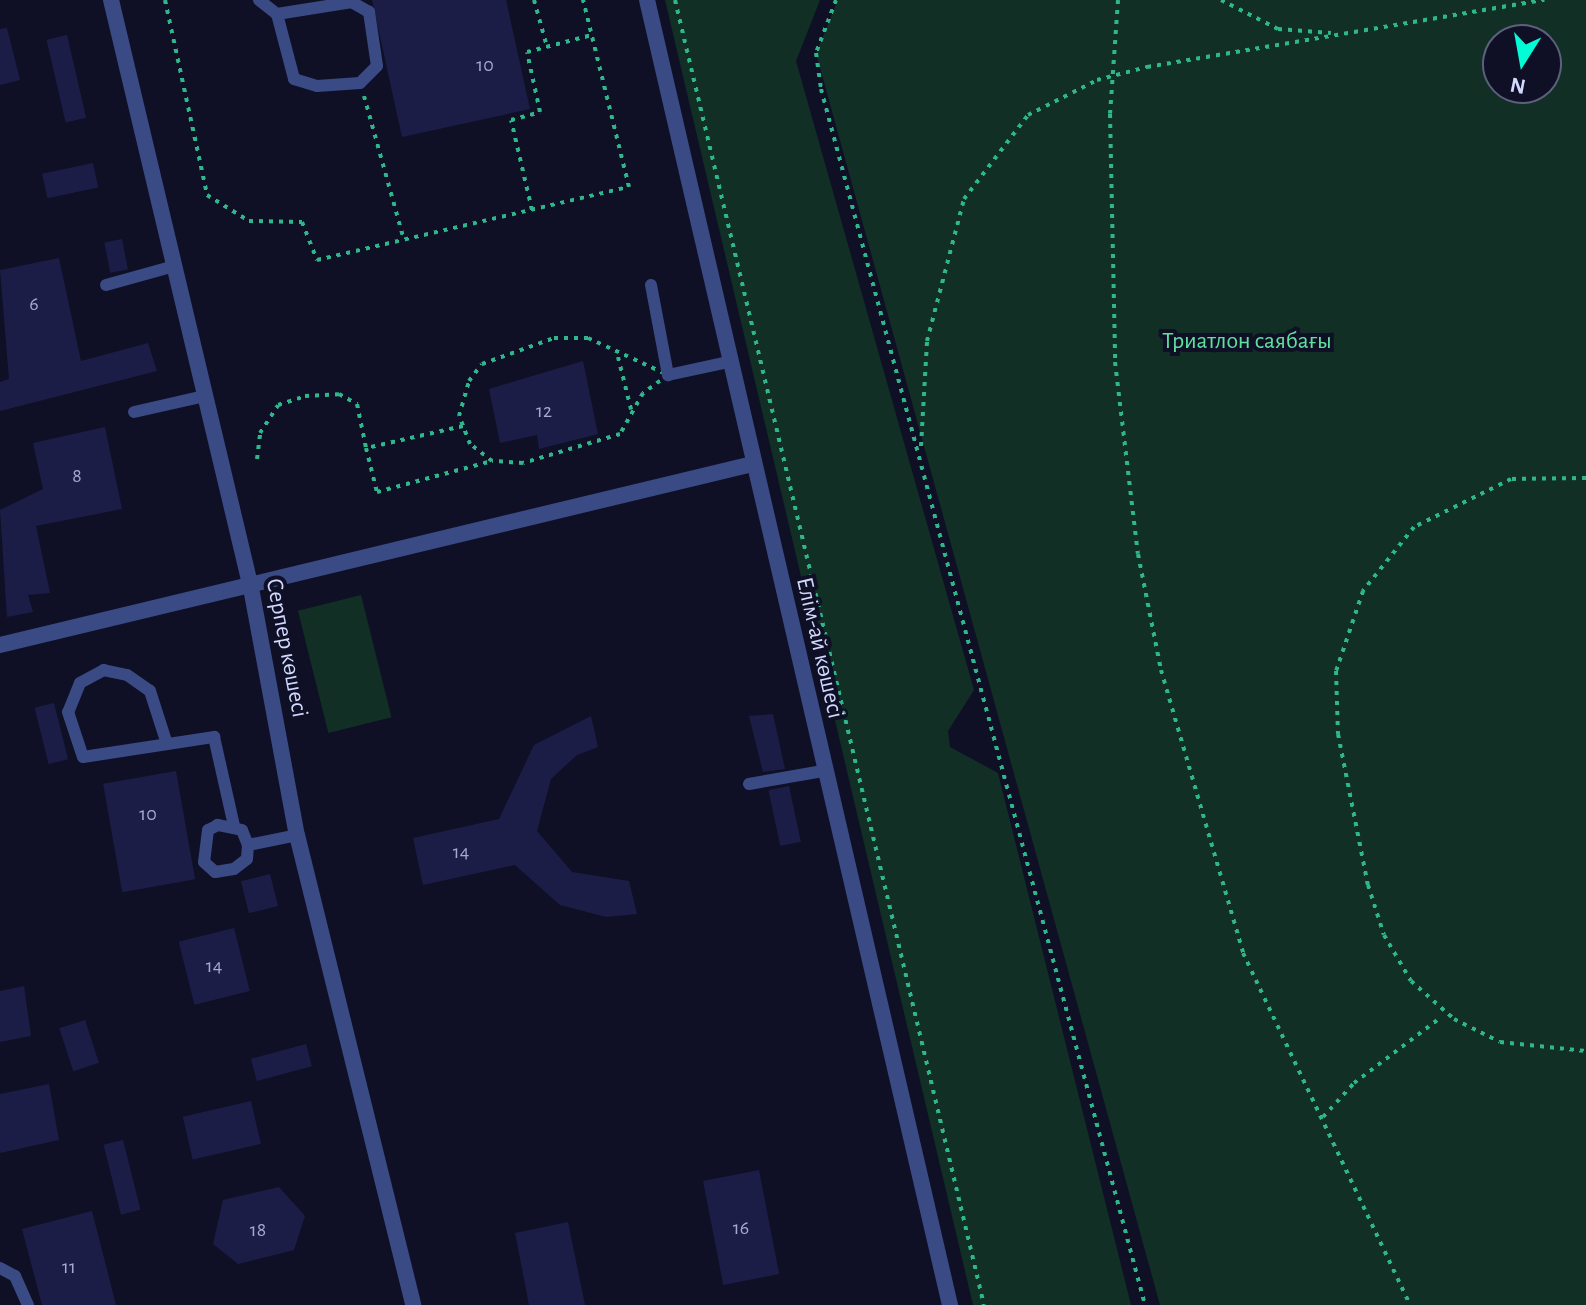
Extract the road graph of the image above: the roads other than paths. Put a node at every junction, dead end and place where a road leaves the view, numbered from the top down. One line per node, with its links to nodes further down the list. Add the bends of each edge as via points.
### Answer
1 (111, 0): 5 (street, Серпер көшесі)
2 (259, 0): 4 (lane)
3 (647, 0): 8 (street, Елім-ай көшесі)
4 (277, 14): 4 (lane, via 294,79 317,86 360,83 377,66 369,12 352,2)
5 (174, 266): 6 (lane); 9 (street, Серпер көшесі)
6 (106, 285)
7 (651, 285): 8 (lane, via 668,375)
8 (728, 362): 11 (street, Елім-ай көшесі)
9 (205, 396): 10 (lane); 12 (street, Серпер көшесі)
10 (134, 412)
11 (752, 464): 12 (street); 15 (street, Елім-ай көшесі)
12 (251, 588): 13 (street); 18 (street, Серпер көшесі)
13 (0, 645)
14 (167, 744): 14 (lane, via 83,757 68,712 80,683 104,670 127,675 150,691); 17 (lane, via 214,737)
15 (823, 771): 16 (lane); 23 (street, Елім-ай көшесі)
16 (749, 784)
17 (234, 826): 19 (lane); 19 (lane, via 208,830 204,862 215,872 234,869 247,859)
18 (297, 835): 19 (lane); 22 (street, Серпер көшесі)
19 (248, 845)
20 (0, 1268): 21 (lane, via 15,1276)
21 (28, 1305)
22 (413, 1305)
23 (950, 1305)

